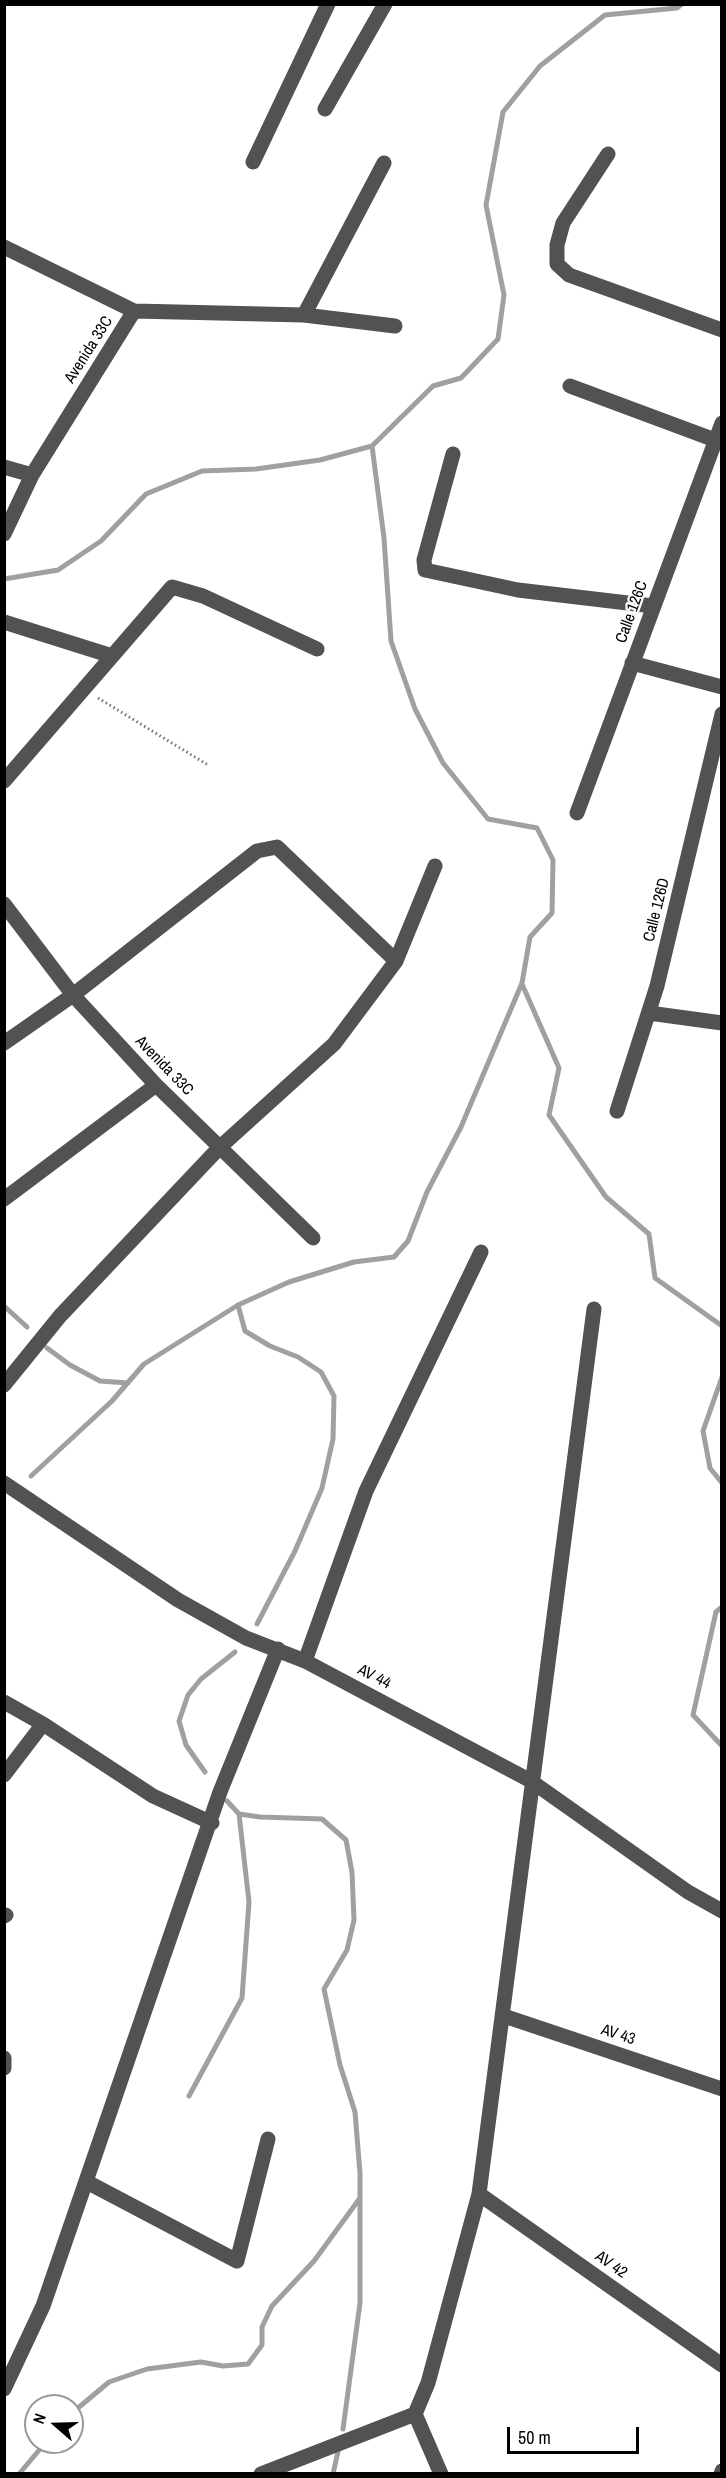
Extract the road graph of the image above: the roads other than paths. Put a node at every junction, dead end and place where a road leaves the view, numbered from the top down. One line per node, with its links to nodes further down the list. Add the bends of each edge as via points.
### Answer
1 (328, 4): 5 (street)
2 (385, 4): 3 (street)
3 (325, 109)
4 (608, 154): 11 (street, via 563,223 557,264 569,275)
5 (253, 162)
6 (384, 163): 9 (street)
7 (4, 248): 8 (street, Avenida 33C)
8 (134, 311): 9 (street); 17 (street, Avenida 33C)
9 (304, 315): 10 (street)
10 (395, 326)
11 (722, 330)
12 (570, 386): 14 (street)
13 (722, 423): 14 (street, Calle 126C)
14 (715, 440): 19 (street, Calle 126C)
15 (453, 454): 19 (street, via 424,560 425,570 518,590)
16 (4, 467): 17 (street)
17 (32, 475): 18 (street, Avenida 33C)
18 (4, 534)
19 (653, 606): 23 (street, Calle 126C)
20 (4, 622): 22 (street)
21 (317, 649): 22 (street, via 203,596 172,587)
22 (112, 656): 26 (street)
23 (632, 663): 24 (street); 27 (street, Calle 126C)
24 (722, 687)
25 (722, 714): 32 (street, Calle 126D)
26 (4, 781)
27 (577, 813)
28 (435, 866): 30 (street)
29 (4, 904): 31 (street, Avenida 33C)
30 (396, 961): 31 (street, via 277,847 258,851); 37 (street, via 334,1044)
31 (73, 995): 34 (street); 35 (street, Avenida 33C)
32 (649, 1013): 33 (street); 36 (street, Calle 126D)
33 (722, 1023)
34 (4, 1043)
35 (156, 1085): 37 (street, Avenida 33C); 38 (street)
36 (617, 1111)
37 (219, 1148): 39 (street, Avenida 33C); 42 (street, via 60,1316)
38 (4, 1199)
39 (314, 1238)
40 (482, 1252): 45 (street, via 366,1491)
41 (594, 1309): 49 (street)
42 (4, 1385)
43 (4, 1483): 44 (street, AV 44, via 178,1600 246,1638)
44 (278, 1649): 45 (street, AV 44); 50 (street, via 220,1792)
45 (305, 1661): 49 (street, AV 44)
46 (4, 1702): 47 (street)
47 (44, 1724): 48 (street); 50 (street, via 153,1796)
48 (4, 1775)
49 (531, 1781): 51 (street, AV 44, via 688,1892); 52 (street)
50 (212, 1823): 57 (street)
51 (722, 1911)
52 (504, 2016): 55 (street, AV 43); 58 (street)
53 (4, 2058): 54 (street)
54 (4, 2068)
55 (722, 2089)
56 (268, 2139): 57 (street, via 237,2261)
57 (87, 2182): 60 (street, via 43,2306)
58 (479, 2194): 59 (street, AV 42); 61 (street, via 428,2383)
59 (722, 2365)
60 (4, 2389)
61 (415, 2414): 62 (street); 63 (street)
62 (261, 2474)
63 (441, 2474)

